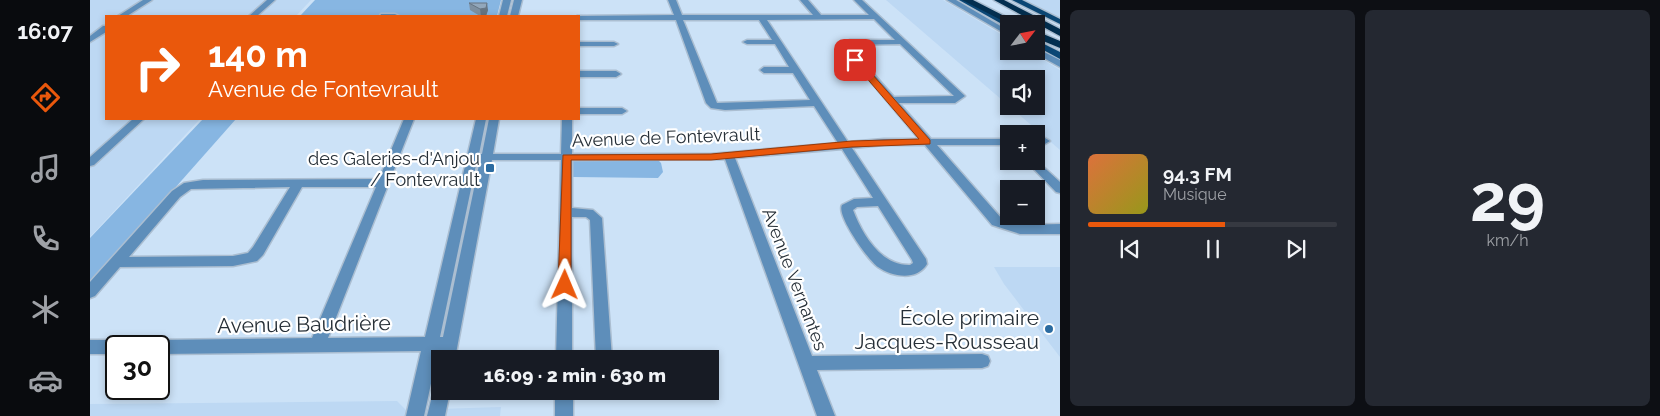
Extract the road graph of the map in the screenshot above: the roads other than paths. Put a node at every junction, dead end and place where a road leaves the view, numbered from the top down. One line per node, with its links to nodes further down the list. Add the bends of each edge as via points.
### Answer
1 (148, 0): 14 (street)
2 (271, 0): 15 (street)
3 (507, 0): 16 (street)
4 (518, 0): 17 (street)
5 (672, 0): 24 (street)
6 (804, 0): 21 (street)
7 (858, 0): 22 (street)
8 (951, 0): 28 (street)
9 (965, 0): 19 (highway); 25 (main road)
10 (982, 0): 18 (highway)
11 (998, 0): 30 (highway)
12 (1009, 0): 29 (highway)
13 (1016, 0): 26 (main road)
14 (124, 15)
15 (254, 15)
16 (504, 15)
17 (514, 15)
18 (1009, 15)
19 (1000, 16)
20 (761, 17): 21 (street); 24 (street); 35 (street)
21 (819, 17): 22 (street)
22 (877, 17): 36 (street)
23 (580, 18): 24 (street)
24 (678, 18): 49 (street, via 708,100 714,106)
25 (1000, 21)
26 (1060, 22)
27 (105, 29): 33 (street)
28 (1000, 29)
29 (1060, 29)
30 (1060, 33)
31 (1045, 35): 39 (highway)
32 (1045, 38): 39 (highway)
33 (90, 40)
34 (747, 42): 35 (street)
35 (776, 42): 45 (street)
36 (903, 42): 48 (street, via 843,44); 48 (street, via 960,96 955,100)
37 (580, 44): 38 (street)
38 (614, 44)
39 (1060, 44)
40 (1045, 47): 42 (main road)
41 (1045, 55): 43 (street)
42 (1060, 56)
43 (1060, 64)
44 (764, 70): 45 (street)
45 (794, 70): 49 (street)
46 (580, 74): 47 (street)
47 (616, 74)
48 (890, 100): 57 (street)
49 (816, 103): 59 (street)
50 (580, 111): 51 (street)
51 (622, 111)
52 (139, 120): 63 (street)
53 (409, 120): 66 (street)
54 (481, 120): 61 (street)
55 (494, 120): 61 (street)
56 (566, 120): 62 (street)
57 (926, 142): 58 (street, Avenue de Fontevrault); 59 (street, Avenue de Fontevrault); 70 (street, via 1004,227 1016,230)
58 (1000, 142)
59 (843, 145): 60 (street, Avenue de Fontevrault); 68 (street)
60 (729, 156): 62 (street, Avenue de Fontevrault); 83 (street, Avenue Vernantes)
61 (480, 157): 62 (street, Avenue de Fontevrault); 73 (street); 79 (street)
62 (566, 157): 69 (street)
63 (90, 163)
64 (1040, 170): 67 (street)
65 (299, 183): 66 (street); 71 (street, via 188,186 176,194); 71 (street, via 252,257 234,261)
66 (383, 183): 74 (street)
67 (1060, 189)
68 (881, 202): 68 (street, via 919,259 920,264 915,269 896,270 882,265 873,256 846,208 854,203)
69 (566, 212): 80 (street); 81 (street, via 589,213 596,218)
70 (1060, 229)
71 (116, 262): 72 (street)
72 (90, 292)
73 (431, 344): 74 (street, Avenue Baudrière); 78 (street, Avenue Baudrière); 86 (street)
74 (317, 346): 77 (street, Avenue Baudrière)
75 (90, 347): 76 (street)
76 (105, 347)
77 (170, 347)
78 (446, 350)
79 (448, 350)
80 (564, 350)
81 (603, 350)
82 (982, 361): 83 (street)
83 (806, 363): 89 (street, Avenue Vernantes)
84 (439, 400): 87 (street)
85 (564, 400): 88 (street)
86 (415, 416)
87 (436, 416)
88 (564, 416)
89 (826, 416)

